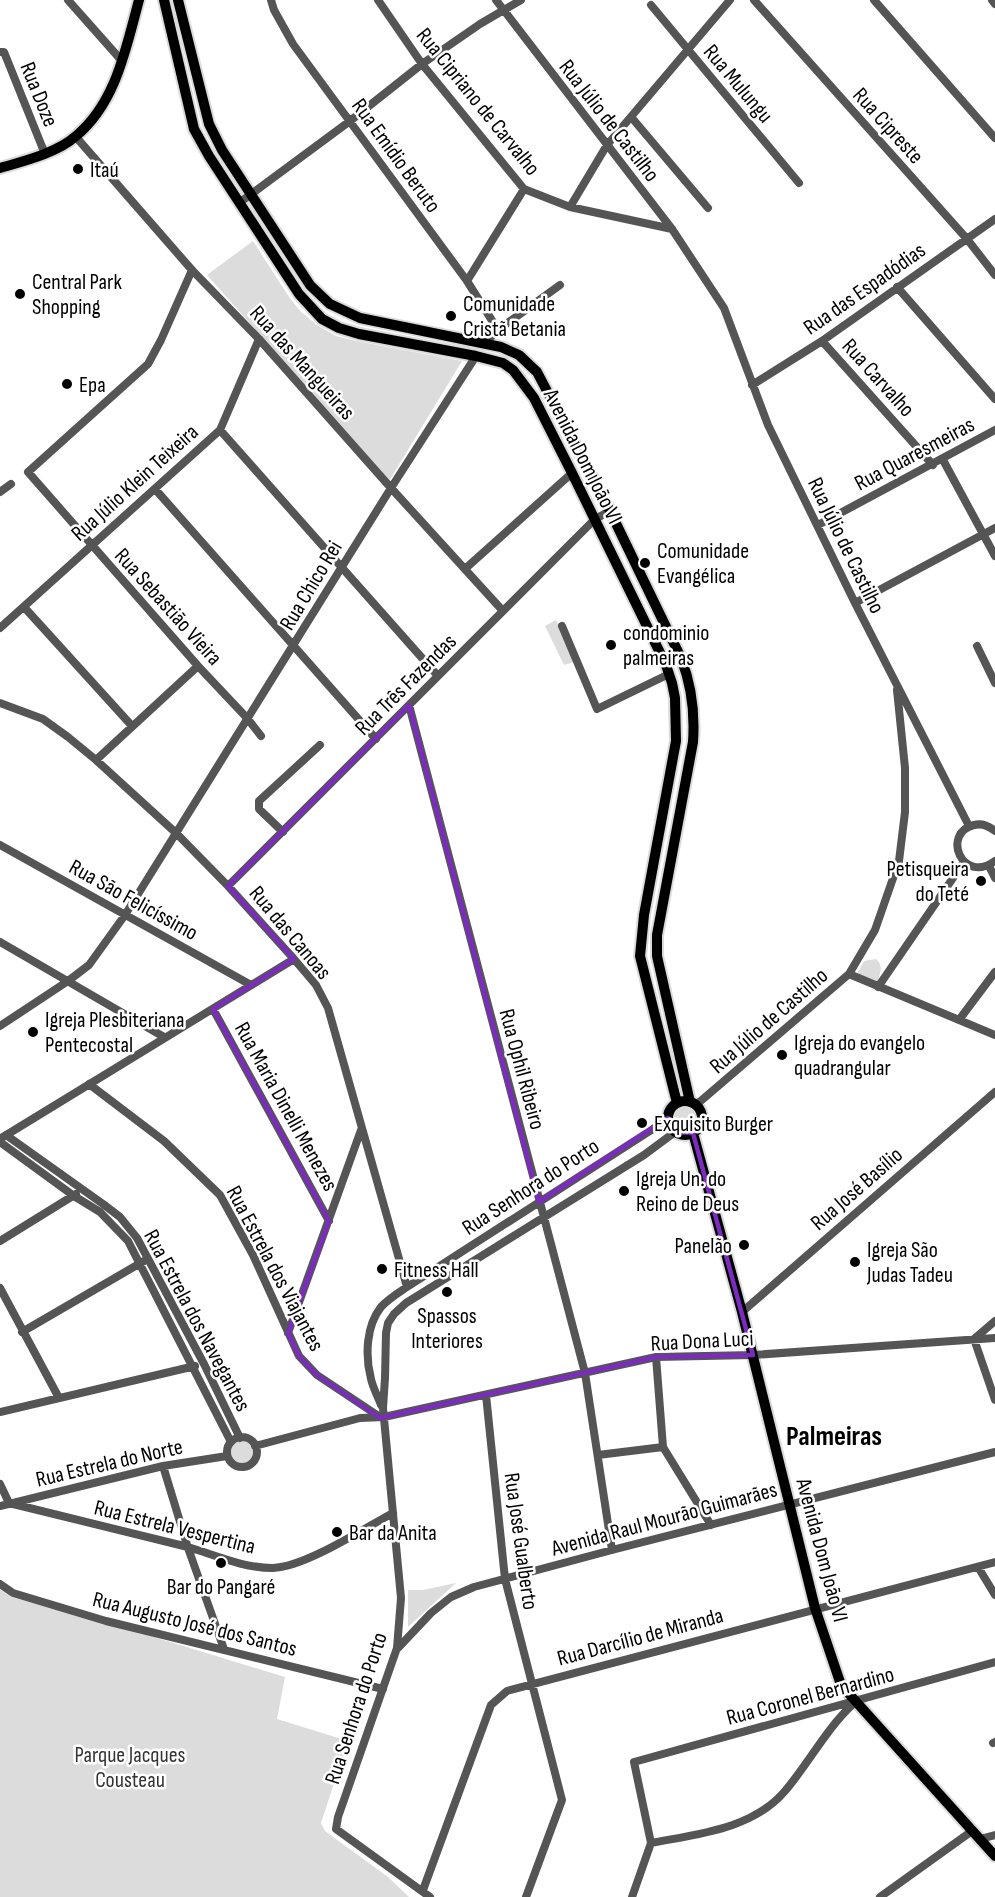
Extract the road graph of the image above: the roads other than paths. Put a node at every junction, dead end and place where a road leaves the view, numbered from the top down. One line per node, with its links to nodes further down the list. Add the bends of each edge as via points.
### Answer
1 (68, 0): 18 (street)
2 (140, 0): 18 (main road)
3 (164, 0): 30 (main road, Avenida Dom João VI, via 194,129)
4 (178, 0): 29 (main road, Avenida Dom João VI, via 208,124)
5 (271, 0): 21 (street, Rua Emídio Beruto, via 292,44)
6 (378, 0): 19 (street, Rua Cipriano de Carvalho)
7 (496, 0): 15 (street, Rua Júlio de Castilho)
8 (521, 0): 15 (street)
9 (730, 0): 16 (street)
10 (754, 0): 35 (street, Rua Cipreste)
11 (874, 0): 23 (street)
12 (992, 0): 13 (street)
13 (995, 4)
14 (651, 5): 16 (street, Rua Mulungu)
15 (504, 11): 19 (street); 24 (street, Rua Júlio de Castilho)
16 (688, 49): 20 (street); 27 (street, Rua Mulungu)
17 (0, 52): 25 (street, Rua Doze, via 4,52)
18 (122, 61): 22 (main road, via 109,94)
19 (422, 64): 21 (street); 28 (street, Rua Cipriano de Carvalho)
20 (632, 118): 24 (street); 32 (street)
21 (350, 121): 29 (street); 38 (street, Rua Emídio Beruto)
22 (76, 137): 25 (main road); 36 (street, Rua das Mangueiras)
23 (995, 138)
24 (607, 145): 31 (street); 34 (street, Rua Júlio de Castilho)
25 (45, 154): 26 (main road)
26 (0, 168)
27 (799, 183)
28 (524, 189): 31 (street, Rua Cipriano de Carvalho); 38 (street)
29 (251, 195): 30 (street); 44 (main road, Avenida Dom João VI, via 310,285 330,304 360,318)
30 (239, 203): 45 (main road, Avenida Dom João VI, via 299,294 322,319 359,334)
31 (570, 207): 34 (street, Rua Cipriano de Carvalho)
32 (708, 208)
33 (995, 219): 35 (street, Rua das Espadódias)
34 (672, 229): 46 (street, Rua Júlio de Castilho, via 724,308)
35 (967, 239): 37 (street, Rua Cipreste); 40 (street, Rua das Espadódias)
36 (192, 270): 42 (street, Rua das Mangueiras); 62 (street, Rua Sebastião Vieira, via 148,364 28,472)
37 (995, 275)
38 (467, 280): 41 (street, Rua Emídio Beruto)
39 (560, 285): 41 (street)
40 (897, 287): 43 (street, Rua das Espadódias); 47 (street)
41 (498, 330): 44 (street)
42 (260, 339): 48 (street, Rua Júlio Klein Teixeira); 54 (street, Rua das Mangueiras)
43 (822, 341): 46 (street, Rua das Espadódias); 51 (street, Rua Carvalho)
44 (485, 343): 57 (main road, Avenida Dom João VI, via 519,355 537,372)
45 (476, 356): 52 (main road, Avenida Dom João VI, via 503,363 523,382); 54 (street, Rua Chico Rei)
46 (752, 385): 59 (street, Rua Júlio de Castilho)
47 (995, 399)
48 (220, 430): 55 (street, Rua Júlio Klein Teixeira); 64 (street)
49 (995, 430): 50 (street, Rua Quaresmeiras)
50 (943, 459): 51 (street, Rua Quaresmeiras); 61 (street)
51 (933, 465): 59 (street, Rua Quaresmeiras)
52 (572, 473): 58 (main road, Avenida Dom João VI); 65 (street)
53 (11, 484): 56 (street)
54 (391, 488): 64 (street, Rua Chico Rei); 65 (street, Rua das Mangueiras)
55 (155, 489): 62 (street, Rua Júlio Klein Teixeira); 71 (street)
56 (0, 492)
57 (610, 512): 58 (street, Rua Três Fazendas); 73 (main road, Avenida Dom João VI)
58 (594, 519): 68 (street, Rua Três Fazendas); 75 (main road, Avenida Dom João VI)
59 (818, 525): 66 (street, Rua Júlio de Castilho)
60 (995, 528): 61 (street)
61 (984, 534): 63 (street); 66 (street)
62 (91, 545): 67 (street, Rua Júlio Klein Teixeira); 74 (street, Rua Sebastião Vieira)
63 (995, 556)
64 (342, 567): 71 (street, Rua Chico Rei); 76 (street)
65 (466, 568): 68 (street, Rua das Mangueiras)
66 (855, 603): 78 (street, Rua Júlio de Castilho)
67 (24, 607): 70 (street, Rua Júlio Klein Teixeira); 82 (street)
68 (503, 611): 76 (street, Rua Três Fazendas)
69 (562, 626): 75 (street, via 597,709)
70 (0, 628)
71 (294, 646): 81 (street, Rua Chico Rei); 84 (street)
72 (977, 646): 77 (street)
73 (681, 658): 75 (main road); 112 (main road, Avenida Dom João VI, via 695,717 693,742 660,917 657,956)
74 (198, 666): 81 (street, Rua Sebastião Vieira); 82 (street)
75 (668, 669): 111 (main road, Avenida Dom João VI, via 675,698 676,741 640,956)
76 (438, 676): 80 (street, Rua Três Fazendas)
77 (995, 683)
78 (896, 684): 87 (street); 100 (street, Rua Júlio de Castilho, via 905,768 899,861 875,930)
79 (0, 703): 86 (street, Rua das Canoas, via 43,720)
80 (409, 705): 84 (street, Rua Três Fazendas); 120 (street, Rua Ophil Ribeiro)
81 (248, 718): 83 (street, Rua Sebastião Vieira); 90 (street, Rua Chico Rei)
82 (132, 726): 86 (street)
83 (261, 736)
84 (376, 739): 89 (street, Rua Três Fazendas)
85 (320, 745): 89 (street, via 259,801 259,809)
86 (96, 760): 90 (street, Rua das Canoas)
87 (969, 826): 88 (street, via 982,824); 92 (street, via 958,839 959,855)
88 (994, 829)
89 (283, 832): 95 (street, Rua Três Fazendas)
90 (176, 833): 95 (street, Rua das Canoas); 96 (street, Rua Chico Rei)
91 (0, 845): 96 (street, Rua São Felicíssimo)
92 (964, 862): 93 (street, via 981,868); 103 (street)
93 (992, 863): 94 (street)
94 (995, 878)
95 (228, 886): 98 (street, Rua das Canoas)
96 (125, 915): 101 (street, Rua Chico Rei, via 89,965); 102 (street, Rua São Felicíssimo)
97 (0, 942): 101 (street)
98 (294, 959): 102 (street); 114 (street, Rua das Canoas, via 316,985 327,1008)
99 (995, 972): 105 (street)
100 (849, 974): 103 (street); 112 (street, Rua Júlio de Castilho)
101 (68, 981): 106 (street, Rua Chico Rei); 108 (street)
102 (251, 985): 104 (street)
103 (878, 987): 105 (street)
104 (213, 1009): 108 (street); 122 (street, Rua Maria Dinelli Menezes)
105 (959, 1020): 107 (street)
106 (0, 1026)
107 (995, 1035)
108 (164, 1037): 109 (street)
109 (89, 1084): 117 (street); 131 (street, Rua Estrela dos Viajantes, via 164,1141 220,1195 253,1255)
110 (995, 1092): 128 (street, Rua José Basílio)
111 (677, 1103): 112 (main road); 113 (main road)
112 (693, 1104): 116 (main road, via 702,1120)
113 (668, 1118): 115 (main road); 120 (street, Rua Senhora do Porto)
114 (362, 1129): 122 (street); 126 (street, Rua das Canoas)
115 (675, 1132): 116 (main road); 121 (street, Rua Senhora do Porto)
116 (693, 1133): 128 (main road, Avenida Dom João VI)
117 (2, 1139): 118 (street, Rua Estrela dos Navegantes); 119 (street, Rua Estrela dos Navegantes)
118 (83, 1189): 119 (street); 124 (street, Rua Estrela dos Navegantes, via 120,1217)
119 (74, 1196): 123 (street); 125 (street, Rua Estrela dos Navegantes, via 112,1223)
120 (539, 1202): 121 (street, Rua Ophil Ribeiro); 126 (street, Rua Senhora do Porto)
121 (543, 1219): 138 (street, Rua Ophil Ribeiro); 143 (street, Rua Senhora do Porto, via 394,1314 386,1333)
122 (329, 1221): 131 (street)
123 (0, 1241)
124 (149, 1258): 125 (street); 136 (street, Rua Estrela dos Navegantes)
125 (140, 1263): 130 (street); 137 (street, Rua Estrela dos Navegantes)
126 (407, 1287): 143 (street, Rua Senhora do Porto, via 382,1306 370,1329 371,1379)
127 (0, 1288): 130 (street)
128 (742, 1312): 134 (main road, Avenida Dom João VI)
129 (995, 1321): 133 (street)
130 (22, 1332): 140 (street)
131 (288, 1333): 143 (street, Rua Estrela dos Viajantes, via 299,1356 316,1375)
132 (995, 1338): 133 (street, Rua Dona Luci)
133 (974, 1339): 134 (street, Rua Dona Luci); 141 (street)
134 (753, 1355): 135 (street, Rua Dona Luci); 153 (main road, Avenida Dom João VI)
135 (656, 1357): 138 (street, Rua Dona Luci); 147 (street)
136 (204, 1364): 137 (street); 144 (street, Rua Estrela dos Navegantes)
137 (192, 1367): 140 (street); 145 (street, Rua Estrela dos Navegantes)
138 (585, 1373): 139 (street, Rua Dona Luci); 149 (street, Rua Ophil Ribeiro)
139 (486, 1395): 143 (street, Rua Dona Luci); 161 (street, Rua José Gualberto)
140 (59, 1398): 142 (street)
141 (995, 1400)
142 (0, 1412)
143 (382, 1414): 146 (street); 155 (street, Rua Senhora do Porto)
144 (240, 1438): 145 (street); 146 (street, via 249,1439)
145 (231, 1442): 150 (street)
146 (255, 1446): 150 (street, via 256,1455 247,1466 233,1464)
147 (663, 1447): 149 (street); 156 (street)
148 (995, 1452): 153 (street, Avenida Raul Mourão Guimarães)
149 (598, 1455): 158 (street, Rua Ophil Ribeiro)
150 (227, 1456): 151 (street, Rua Estrela do Norte)
151 (163, 1466): 154 (street, Rua Estrela do Norte); 157 (street)
152 (0, 1484): 154 (street)
153 (790, 1503): 156 (street, Avenida Raul Mourão Guimarães); 164 (main road, Avenida Dom João VI)
154 (5, 1505): 157 (street, Rua Estrela Vespertina)
155 (393, 1513): 157 (street, Rua Estrela Vespertina, via 311,1557 273,1568 245,1565); 165 (street, Rua Senhora do Porto, via 401,1598)
156 (711, 1525): 158 (street, Avenida Raul Mourão Guimarães)
157 (188, 1548): 166 (street)
158 (612, 1550): 161 (street, Avenida Raul Mourão Guimarães)
159 (995, 1562): 160 (street, Rua Darcílio de Miranda)
160 (978, 1567): 163 (street); 164 (street, Rua Darcílio de Miranda)
161 (505, 1579): 165 (street, Avenida Raul Mourão Guimarães, via 452,1597); 168 (street, Rua José Gualberto)
162 (0, 1584): 166 (street, Rua Augusto José dos Santos, via 13,1593 106,1621)
163 (995, 1595)
164 (815, 1608): 168 (street, Rua Darcílio de Miranda); 170 (main road, Avenida Dom João VI, via 841,1685)
165 (398, 1648): 169 (street, Rua Senhora do Porto)
166 (224, 1649): 169 (street, Rua Augusto José dos Santos)
167 (995, 1662): 170 (street, Rua Coronel Bernardino)
168 (531, 1683): 175 (street, Rua Darcílio de Miranda, via 507,1691 491,1705); 178 (street, Rua José Gualberto, via 562,1800)
169 (383, 1689): 175 (street, Rua Senhora do Porto, via 336,1830)
170 (856, 1702): 171 (main road, Avenida Dom João VI); 173 (street, via 839,1718 784,1792 764,1811 743,1822); 173 (street, Rua Coronel Bernardino, via 634,1762)
171 (976, 1835): 172 (street); 174 (main road, Avenida Dom João VI); 176 (street)
172 (995, 1835)
173 (651, 1843): 179 (street)
174 (995, 1856)
175 (423, 1890): 177 (street, Rua Senhora do Porto)
176 (885, 1896)
177 (430, 1897)
178 (526, 1897)
179 (632, 1897)

